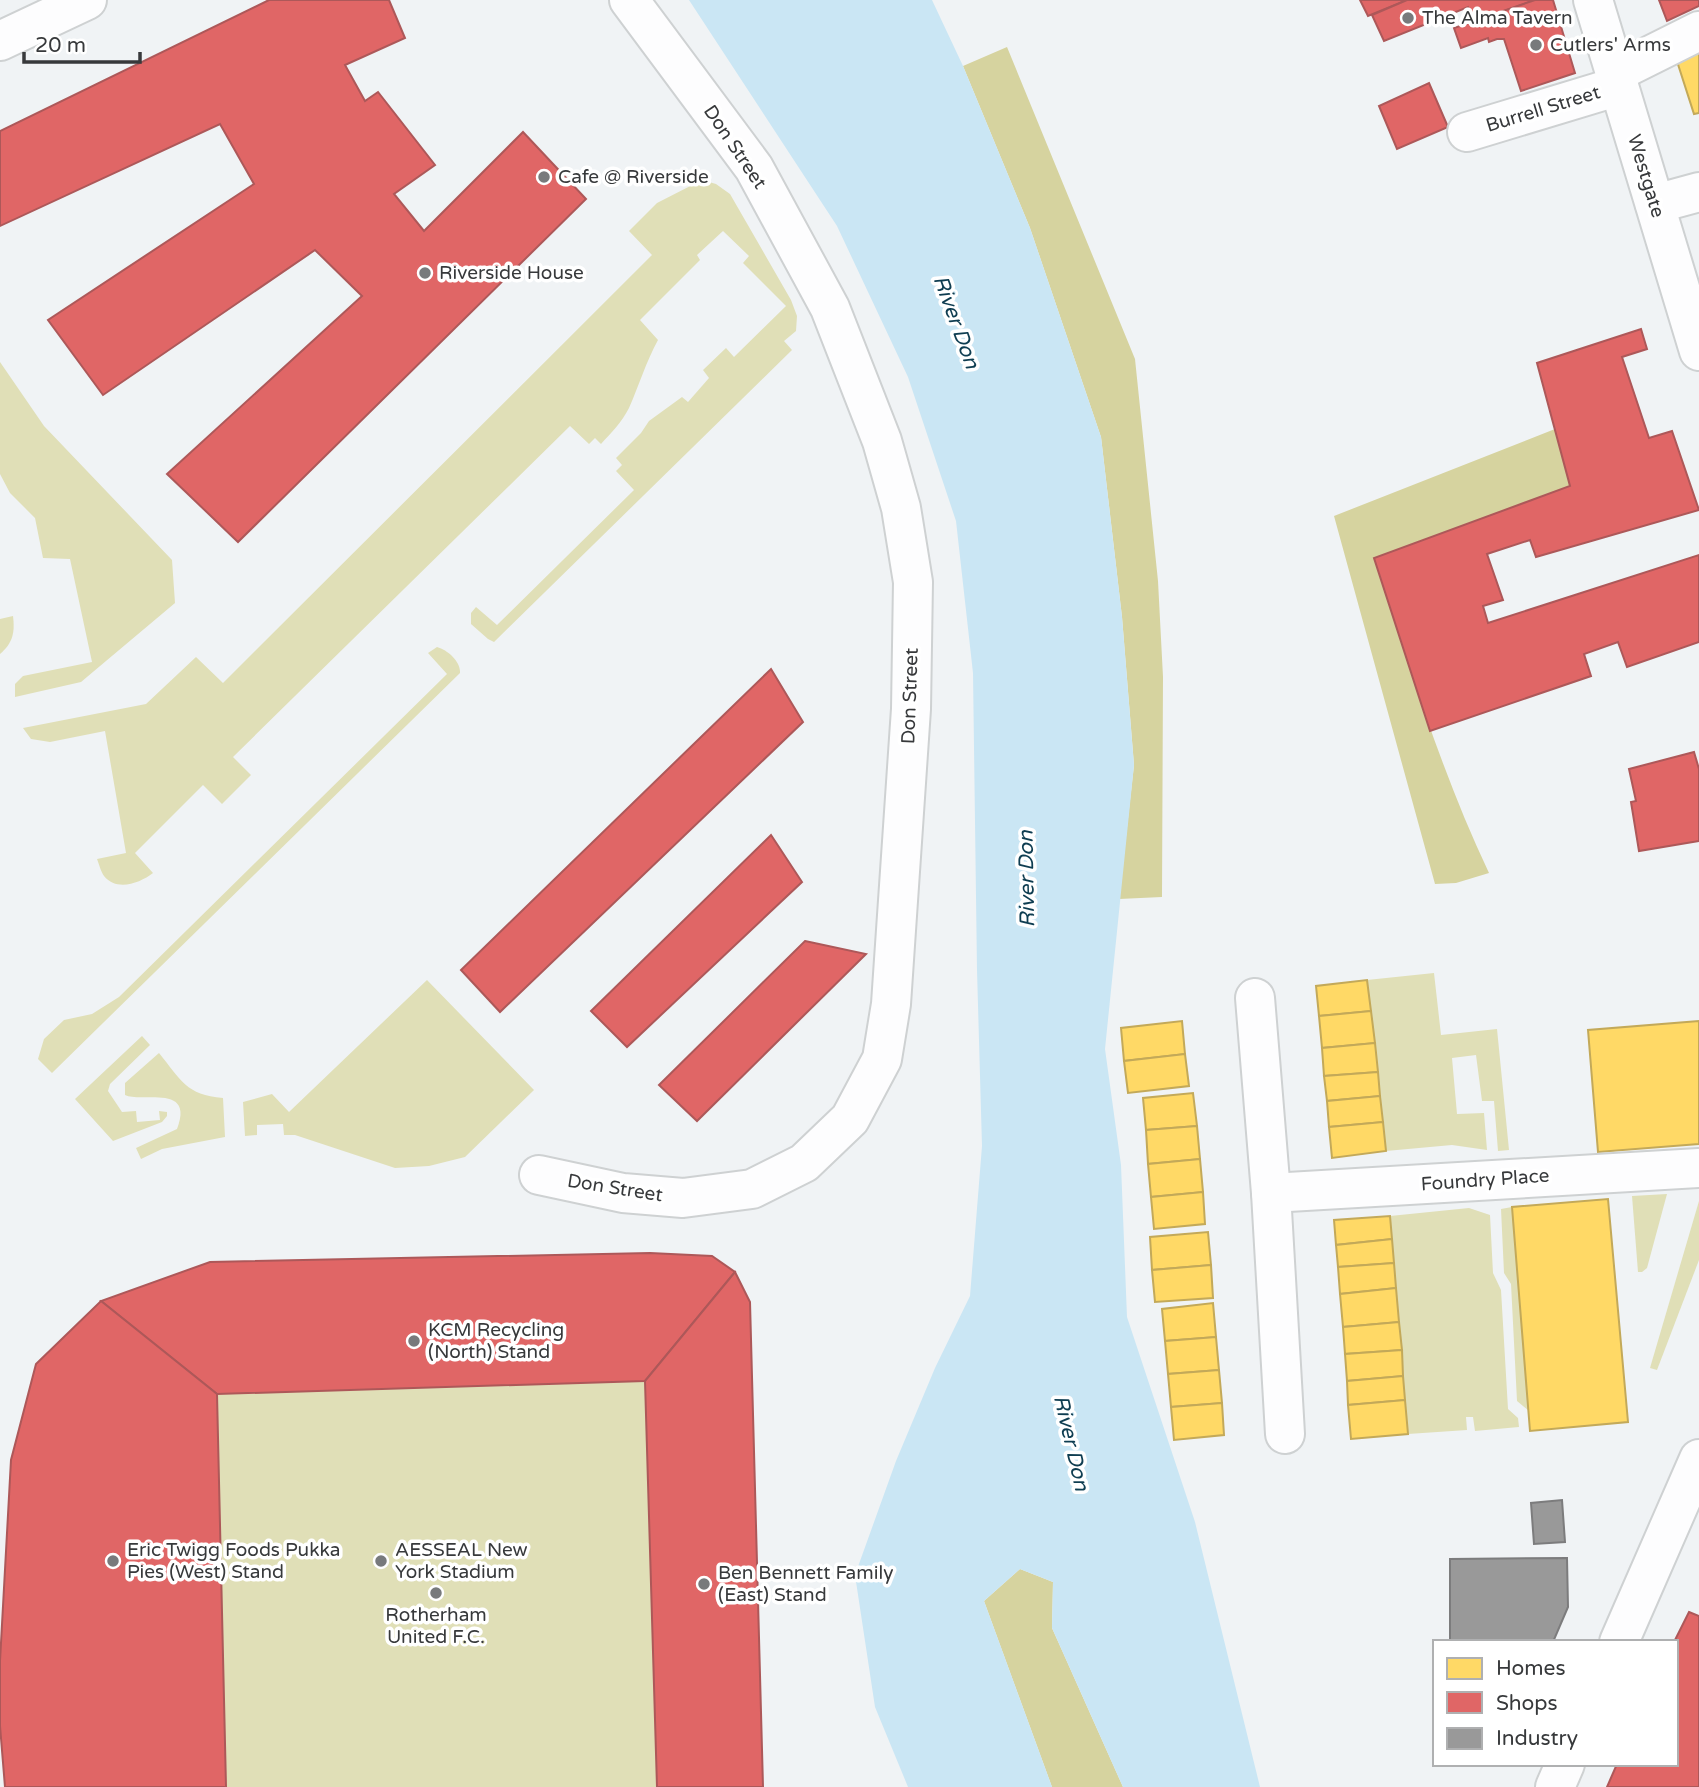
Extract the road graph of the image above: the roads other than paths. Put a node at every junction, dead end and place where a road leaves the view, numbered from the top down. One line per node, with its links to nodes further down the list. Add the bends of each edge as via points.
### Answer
1 (87, 0): 5 (street)
2 (629, 0): 13 (street, Don Street, via 754,168 830,308 882,441 901,508 913,582 911,709 891,1004 882,1059 850,1119 804,1163 752,1189 683,1198 624,1193)
3 (1593, 0): 6 (street, Westgate)
4 (1699, 31): 6 (street, Burrell Street)
5 (0, 41)
6 (1617, 79): 7 (street, Burrell Street); 9 (street, Westgate)
7 (1468, 132)
8 (1699, 192): 9 (street)
9 (1655, 204): 10 (street, Westgate)
10 (1699, 351)
11 (1255, 998): 14 (street)
12 (1699, 1168): 14 (street, Foundry Place)
13 (539, 1175)
14 (1271, 1193): 15 (street)
15 (1285, 1434)
16 (1699, 1459): 17 (street)
17 (1620, 1640)
18 (1564, 1766): 19 (street)
19 (1555, 1787)

